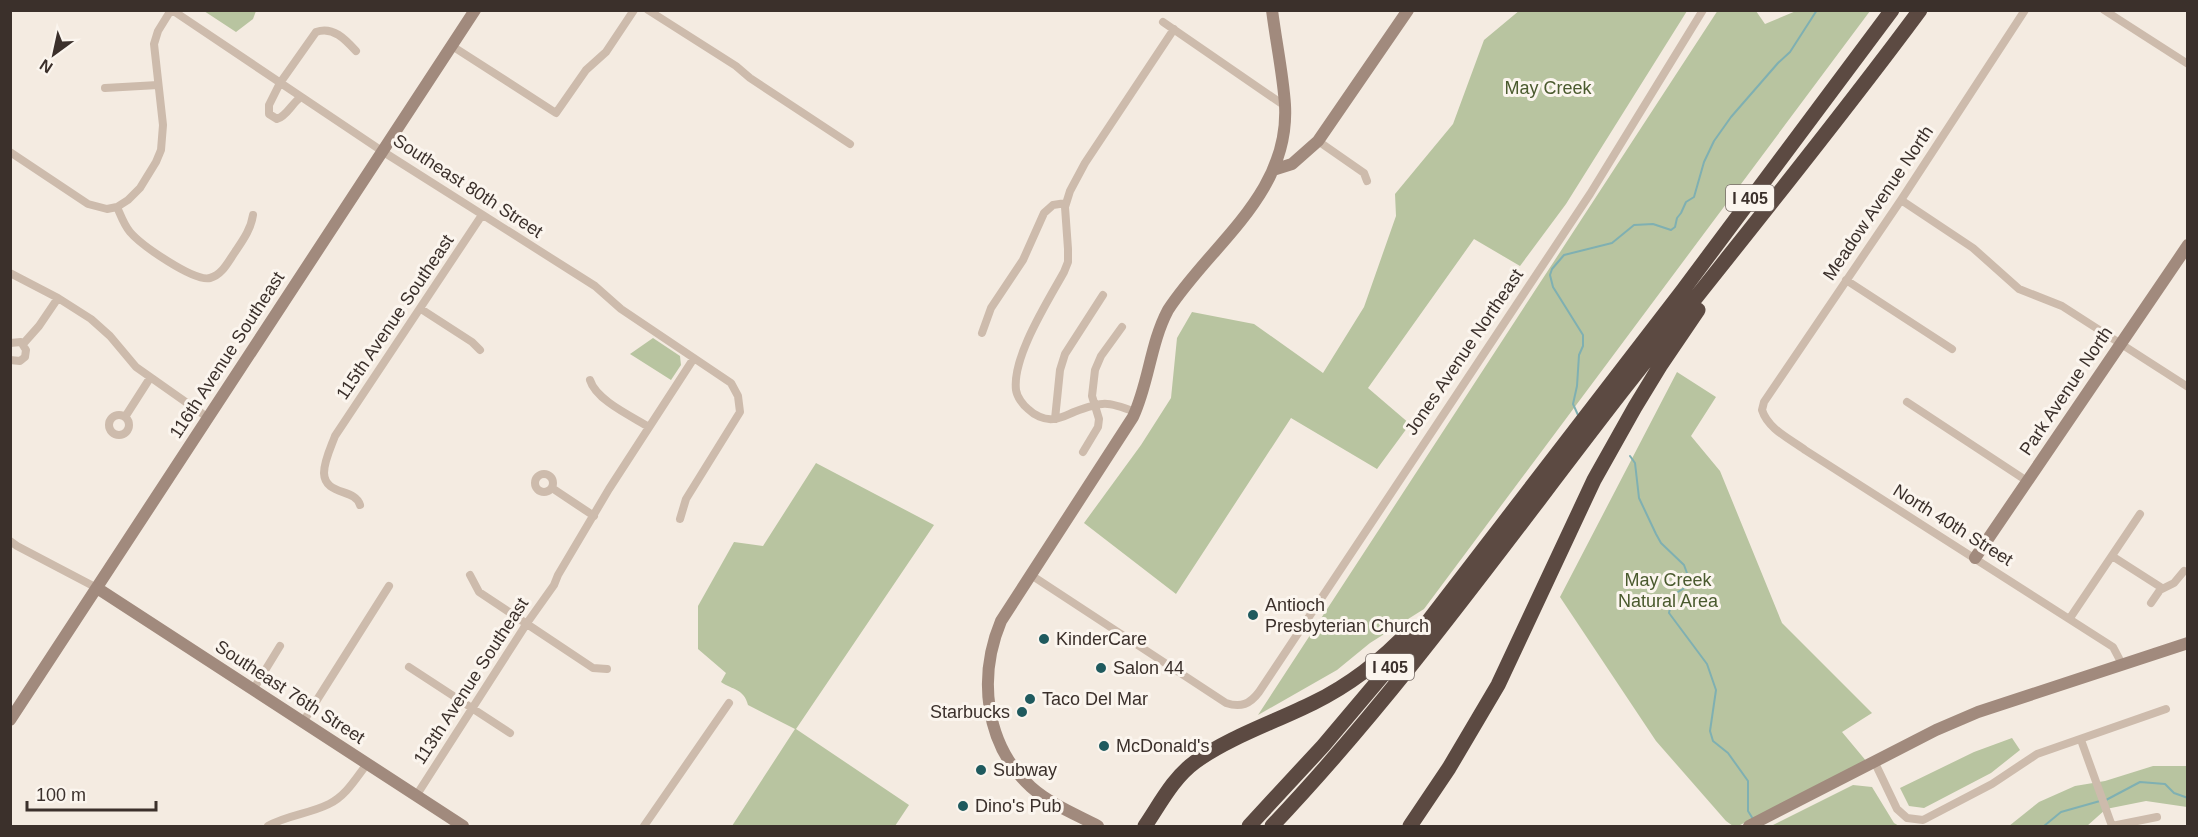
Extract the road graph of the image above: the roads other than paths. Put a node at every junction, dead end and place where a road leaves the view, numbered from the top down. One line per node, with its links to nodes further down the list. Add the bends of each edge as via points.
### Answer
1 (172, 10): 17 (street, Southeast 80th Street); 18 (street, via 155,37)
2 (475, 10): 14 (street, 116th Avenue Southeast)
3 (634, 10): 14 (street, via 606,52 586,70 556,113)
4 (648, 10): 23 (street)
5 (1272, 10): 21 (street)
6 (1408, 10): 22 (street)
7 (1703, 10): 75 (street, Jones Avenue Northeast, via 1590,194 1250,702 1239,706 1226,704)
8 (1892, 10): 51 (highway, I 405, via 1683,290)
9 (1920, 10): 33 (highway, I 405)
10 (2025, 10): 28 (street, Meadow Avenue North)
11 (2104, 10): 16 (street)
12 (1163, 22): 13 (street)
13 (1174, 29): 21 (street); 29 (street, via 1085,163)
14 (452, 46): 24 (street, 116th Avenue Southeast)
15 (356, 51): 17 (street, via 337,34 316,32)
16 (2187, 64)
17 (280, 83): 20 (street, Southeast 80th Street); 20 (street, via 269,105 273,118 281,118)
18 (158, 85): 19 (street); 30 (street, via 163,125 161,150 134,195)
19 (105, 88)
20 (301, 97): 24 (street, Southeast 80th Street)
21 (1285, 106): 26 (street)
22 (1318, 141): 26 (street, via 1293,164); 27 (street, via 1364,173)
23 (850, 144)
24 (382, 151): 32 (street, Southeast 80th Street); 58 (street, 116th Avenue Southeast)
25 (10, 152): 30 (street, via 88,204 107,209)
26 (1273, 170): 55 (street, via 1258,199 1168,310 1158,330)
27 (1367, 181)
28 (1901, 200): 36 (street, Meadow Avenue North); 43 (street, via 1973,248 2019,289 2062,306)
29 (1066, 203): 41 (street, via 1053,205 1044,213 1026,254 991,308); 59 (street, via 1068,262 1029,334 1016,390 1029,411)
30 (117, 207): 31 (street, via 138,240 190,274 206,279 222,271 248,231)
31 (253, 214)
32 (482, 215): 39 (street, 115th Avenue Southeast); 47 (street, Southeast 80th Street, via 595,286 621,309)
33 (1745, 236): 51 (highway, I 405); 106 (highway, via 1635,407 1594,480 1498,685)
34 (2187, 245): 43 (street, Park Avenue North)
35 (10, 273): 38 (street)
36 (1846, 280): 45 (street); 56 (street, Meadow Avenue North, via 1764,402)
37 (1103, 295): 59 (street, via 1065,354)
38 (58, 298): 44 (street); 49 (street, via 91,319)
39 (421, 309): 46 (street); 65 (street, 115th Avenue Southeast, via 335,436 325,467 325,479 331,487 356,497)
40 (1122, 327): 54 (street, via 1095,370)
41 (982, 333)
42 (10, 343): 44 (street, via 17,341)
43 (2121, 344): 52 (street); 63 (street, Park Avenue North)
44 (23, 345): 48 (street, via 23,359)
45 (1952, 349)
46 (480, 350)
47 (694, 358): 60 (street); 68 (street, Southeast 80th Street, via 730,383 738,396 740,412 686,499)
48 (10, 360)
49 (150, 378): 57 (street); 58 (street)
50 (590, 380): 60 (street, via 603,398)
51 (1617, 386): 62 (highway, I 405)
52 (2187, 387)
53 (1907, 402): 63 (street)
54 (1094, 404): 55 (street, via 1105,403); 59 (street); 61 (street, via 1098,427)
55 (1135, 412): 75 (street)
56 (1763, 415): 72 (street, North 40th Street, via 1775,429 1805,450)
57 (125, 417)
58 (207, 417): 77 (street, 116th Avenue Southeast)
59 (1055, 419)
60 (649, 427): 67 (street, 113th Avenue Southeast)
61 (1083, 452)
62 (1555, 468): 69 (highway, I 405); 99 (highway, I 405, via 1424,653)
63 (2027, 481): 72 (street, Park Avenue North)
64 (552, 488): 67 (street)
65 (360, 505)
66 (2140, 514): 71 (street)
67 (594, 516): 81 (street, 113th Avenue Southeast, via 554,585)
68 (680, 519)
69 (1506, 521): 104 (highway, via 1388,652 1315,703 1195,762 1174,782); 105 (highway, I 405, via 1394,663)
70 (10, 541): 77 (street)
71 (2112, 556): 78 (street); 80 (street)
72 (1975, 558): 80 (street, North 40th Street)
73 (2184, 571): 78 (street, via 2174,583)
74 (470, 575): 81 (street, via 479,592)
75 (1031, 575): 103 (street, via 1001,621 991,650 987,684 992,721 1022,778 1046,797)
76 (389, 586): 92 (street)
77 (97, 588): 87 (street, Southeast 76th Street); 91 (street, 116th Avenue Southeast)
78 (2162, 588): 79 (street)
79 (2151, 603)
80 (2070, 618): 84 (street, North 40th Street, via 2113,647)
81 (526, 623): 86 (street, via 593,668); 89 (street, 113th Avenue Southeast)
82 (2187, 643): 84 (street)
83 (280, 646): 87 (street)
84 (2122, 664): 95 (street, via 1978,712)
85 (409, 667): 89 (street)
86 (607, 669)
87 (253, 690): 92 (street, Southeast 76th Street)
88 (729, 703): 102 (street)
89 (472, 708): 93 (street); 97 (street, 113th Avenue Southeast)
90 (2166, 710): 94 (street)
91 (10, 720)
92 (303, 722): 96 (street, Southeast 76th Street)
93 (510, 733)
94 (2081, 740): 95 (street, via 2028,758 1992,784 1918,821 1897,809); 108 (street)
95 (1875, 763): 107 (street)
96 (367, 764): 97 (street, Southeast 76th Street); 100 (street, via 330,804)
97 (416, 796): 101 (street, Southeast 76th Street)
98 (2157, 817): 108 (street)
99 (1276, 822)
100 (268, 826)
101 (463, 826)
102 (644, 826)
103 (1098, 826)
104 (1145, 826)
105 (1249, 826)
106 (1410, 826)
107 (1749, 826)
108 (2112, 826)

